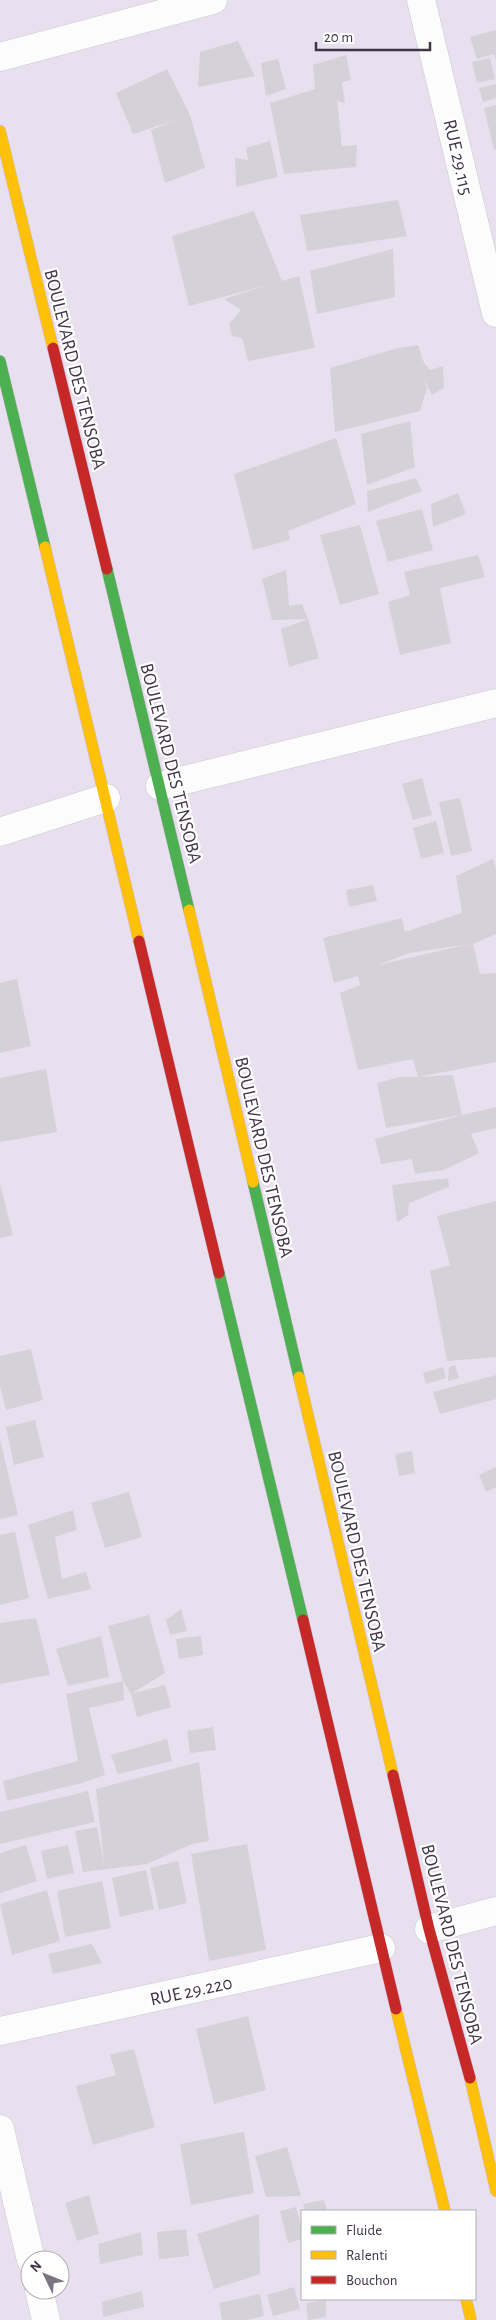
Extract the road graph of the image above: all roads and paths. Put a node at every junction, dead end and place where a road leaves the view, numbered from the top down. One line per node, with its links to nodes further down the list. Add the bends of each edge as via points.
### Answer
1 (213, 0): 3 (street)
2 (422, 0): 5 (street, RUE 29.115)
3 (0, 57)
4 (0, 131): 8 (main road, BOULEVARD DES TENSOBA)
5 (496, 314)
6 (0, 361): 9 (main road)
7 (496, 703): 8 (street)
8 (160, 786): 12 (main road, BOULEVARD DES TENSOBA)
9 (106, 798): 10 (street); 13 (main road)
10 (0, 832)
11 (496, 1911): 12 (street)
12 (429, 1929): 16 (main road, BOULEVARD DES TENSOBA, via 474,2094)
13 (381, 1948): 14 (street, RUE 29.220); 17 (main road)
14 (0, 2032)
15 (0, 2129): 18 (street)
16 (496, 2191)
17 (445, 2210)
18 (29, 2250)
19 (41, 2300): 21 (street)
20 (466, 2300): 22 (main road)
21 (46, 2320)
22 (471, 2320)

